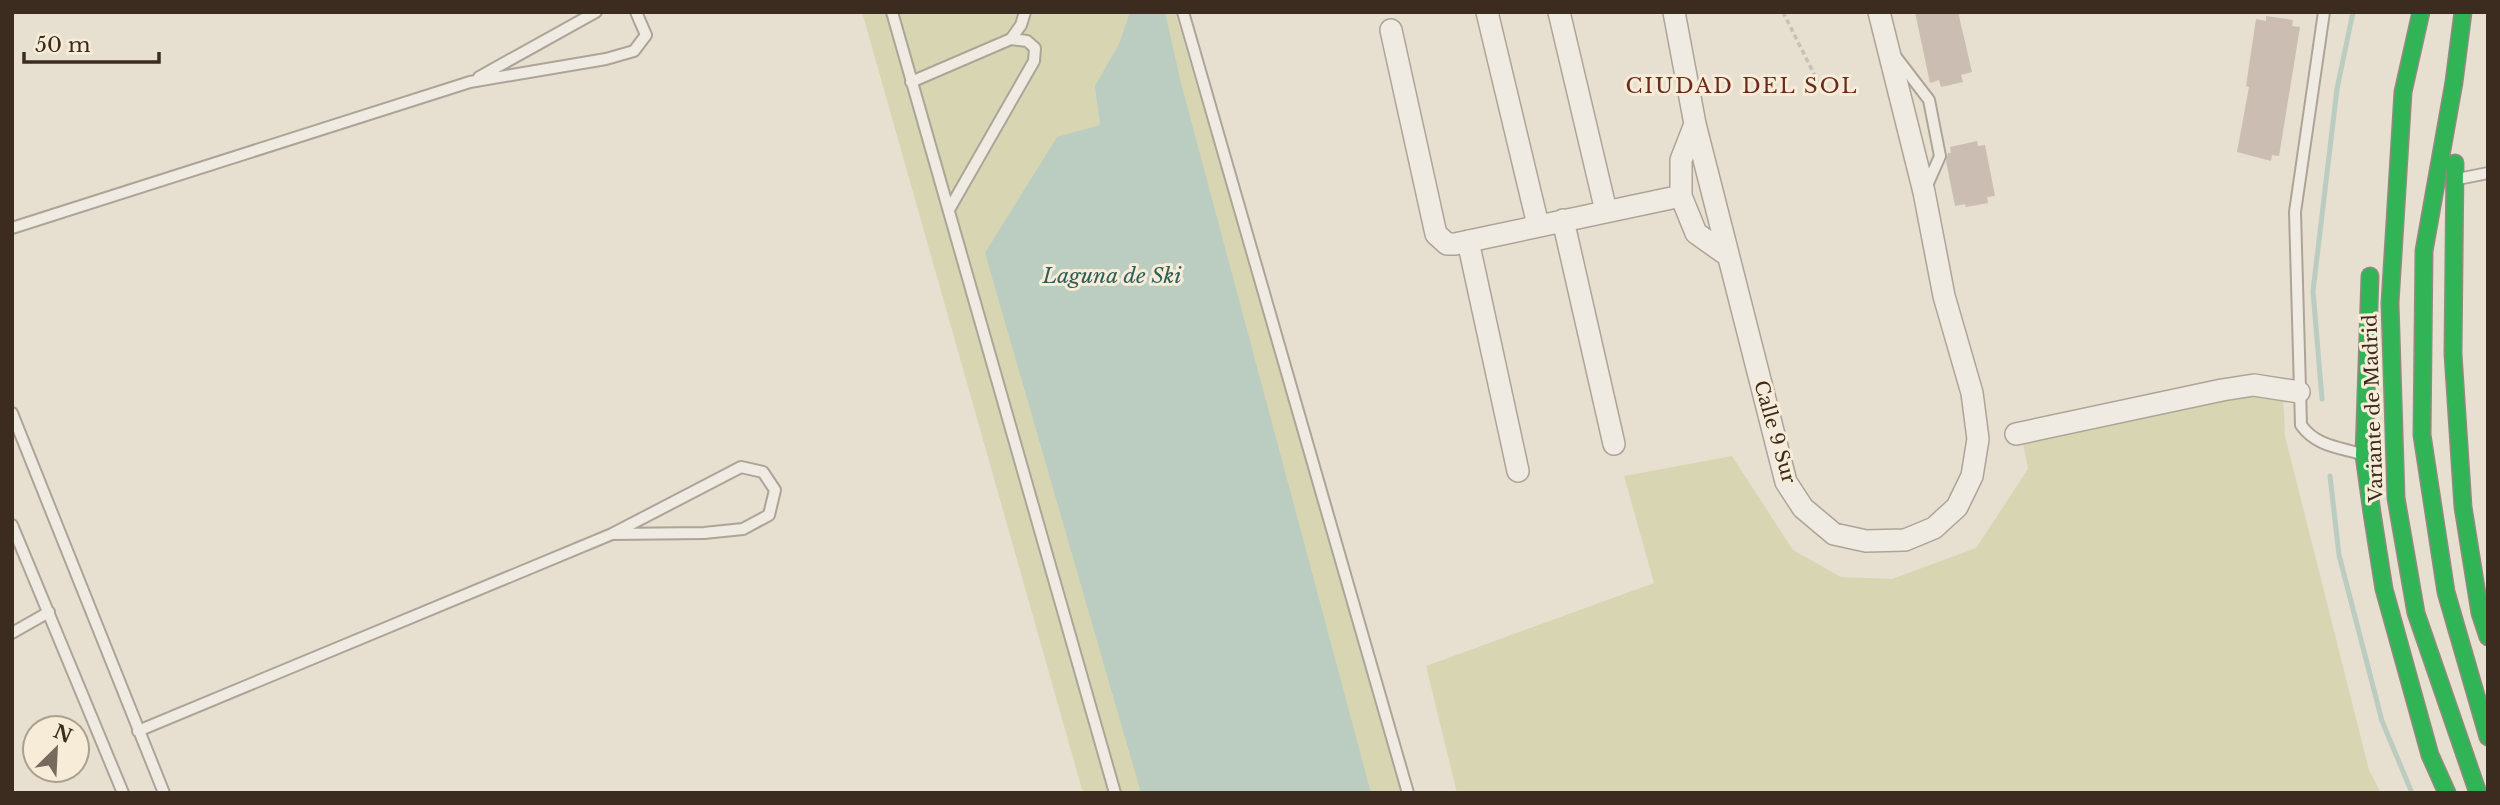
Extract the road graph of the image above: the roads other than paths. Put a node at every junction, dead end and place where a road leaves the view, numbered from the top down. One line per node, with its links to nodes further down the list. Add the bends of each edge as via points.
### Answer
1 (596, 12): 15 (lane)
2 (636, 12): 15 (lane, via 646,36 634,51)
3 (892, 12): 16 (lane)
4 (1025, 12): 14 (lane)
5 (1183, 12): 48 (lane)
6 (1487, 12): 27 (street)
7 (1559, 12): 25 (street)
8 (1674, 12): 19 (street, Calle 9 Sur)
9 (1879, 12): 30 (street, Calle 9 Sur, via 1924,192 1944,296 1972,393 1978,439 1972,476 1957,507 1934,528 1905,540 1866,541 1834,534 1803,508 1786,482)
10 (2325, 12): 32 (lane, via 2295,212)
11 (2420, 12): 18 (main road, Variante de Madrid)
12 (2463, 12): 17 (main road)
13 (1391, 30): 29 (street, via 1436,234 1447,244)
14 (1010, 39): 16 (lane); 24 (lane, via 1027,41 1035,48 1034,61)
15 (470, 82): 28 (lane)
16 (911, 82): 24 (lane)
17 (2454, 82): 22 (main road); 44 (main road, via 2424,251 2422,435 2446,592)
18 (2403, 92): 20 (main road); 50 (main road, Variante de Madrid, via 2389,303 2396,498 2416,613)
19 (1695, 124): 23 (street, via 1681,160); 30 (street, Calle 9 Sur)
20 (2382, 170)
21 (2488, 173): 22 (lane)
22 (2455, 180): 42 (main road, via 2453,355 2462,493 2480,613)
23 (1681, 197): 25 (street); 30 (street, via 1696,233)
24 (950, 208): 47 (lane)
25 (1606, 211): 26 (street)
26 (1563, 220): 27 (street); 35 (street)
27 (1538, 225): 29 (street)
28 (12, 228)
29 (1468, 241): 37 (street)
30 (1727, 256)
31 (2371, 265): 36 (main road)
32 (2299, 392): 34 (street, via 2254,386 2222,390); 36 (lane, via 2301,425 2309,436)
33 (12, 413): 43 (lane)
34 (2016, 434)
35 (1614, 444)
36 (2364, 455): 49 (main road, via 2384,589 2430,755)
37 (1518, 471)
38 (12, 525): 40 (lane)
39 (612, 534): 39 (lane, via 743,530 769,515 775,490 763,472 741,467); 43 (lane)
40 (48, 612): 41 (lane); 45 (lane)
41 (12, 633)
42 (2488, 637)
43 (138, 731): 46 (lane)
44 (2488, 737)
45 (123, 793)
46 (164, 793)
47 (1115, 793)
48 (1408, 793)
49 (2447, 793)
50 (2478, 793)

